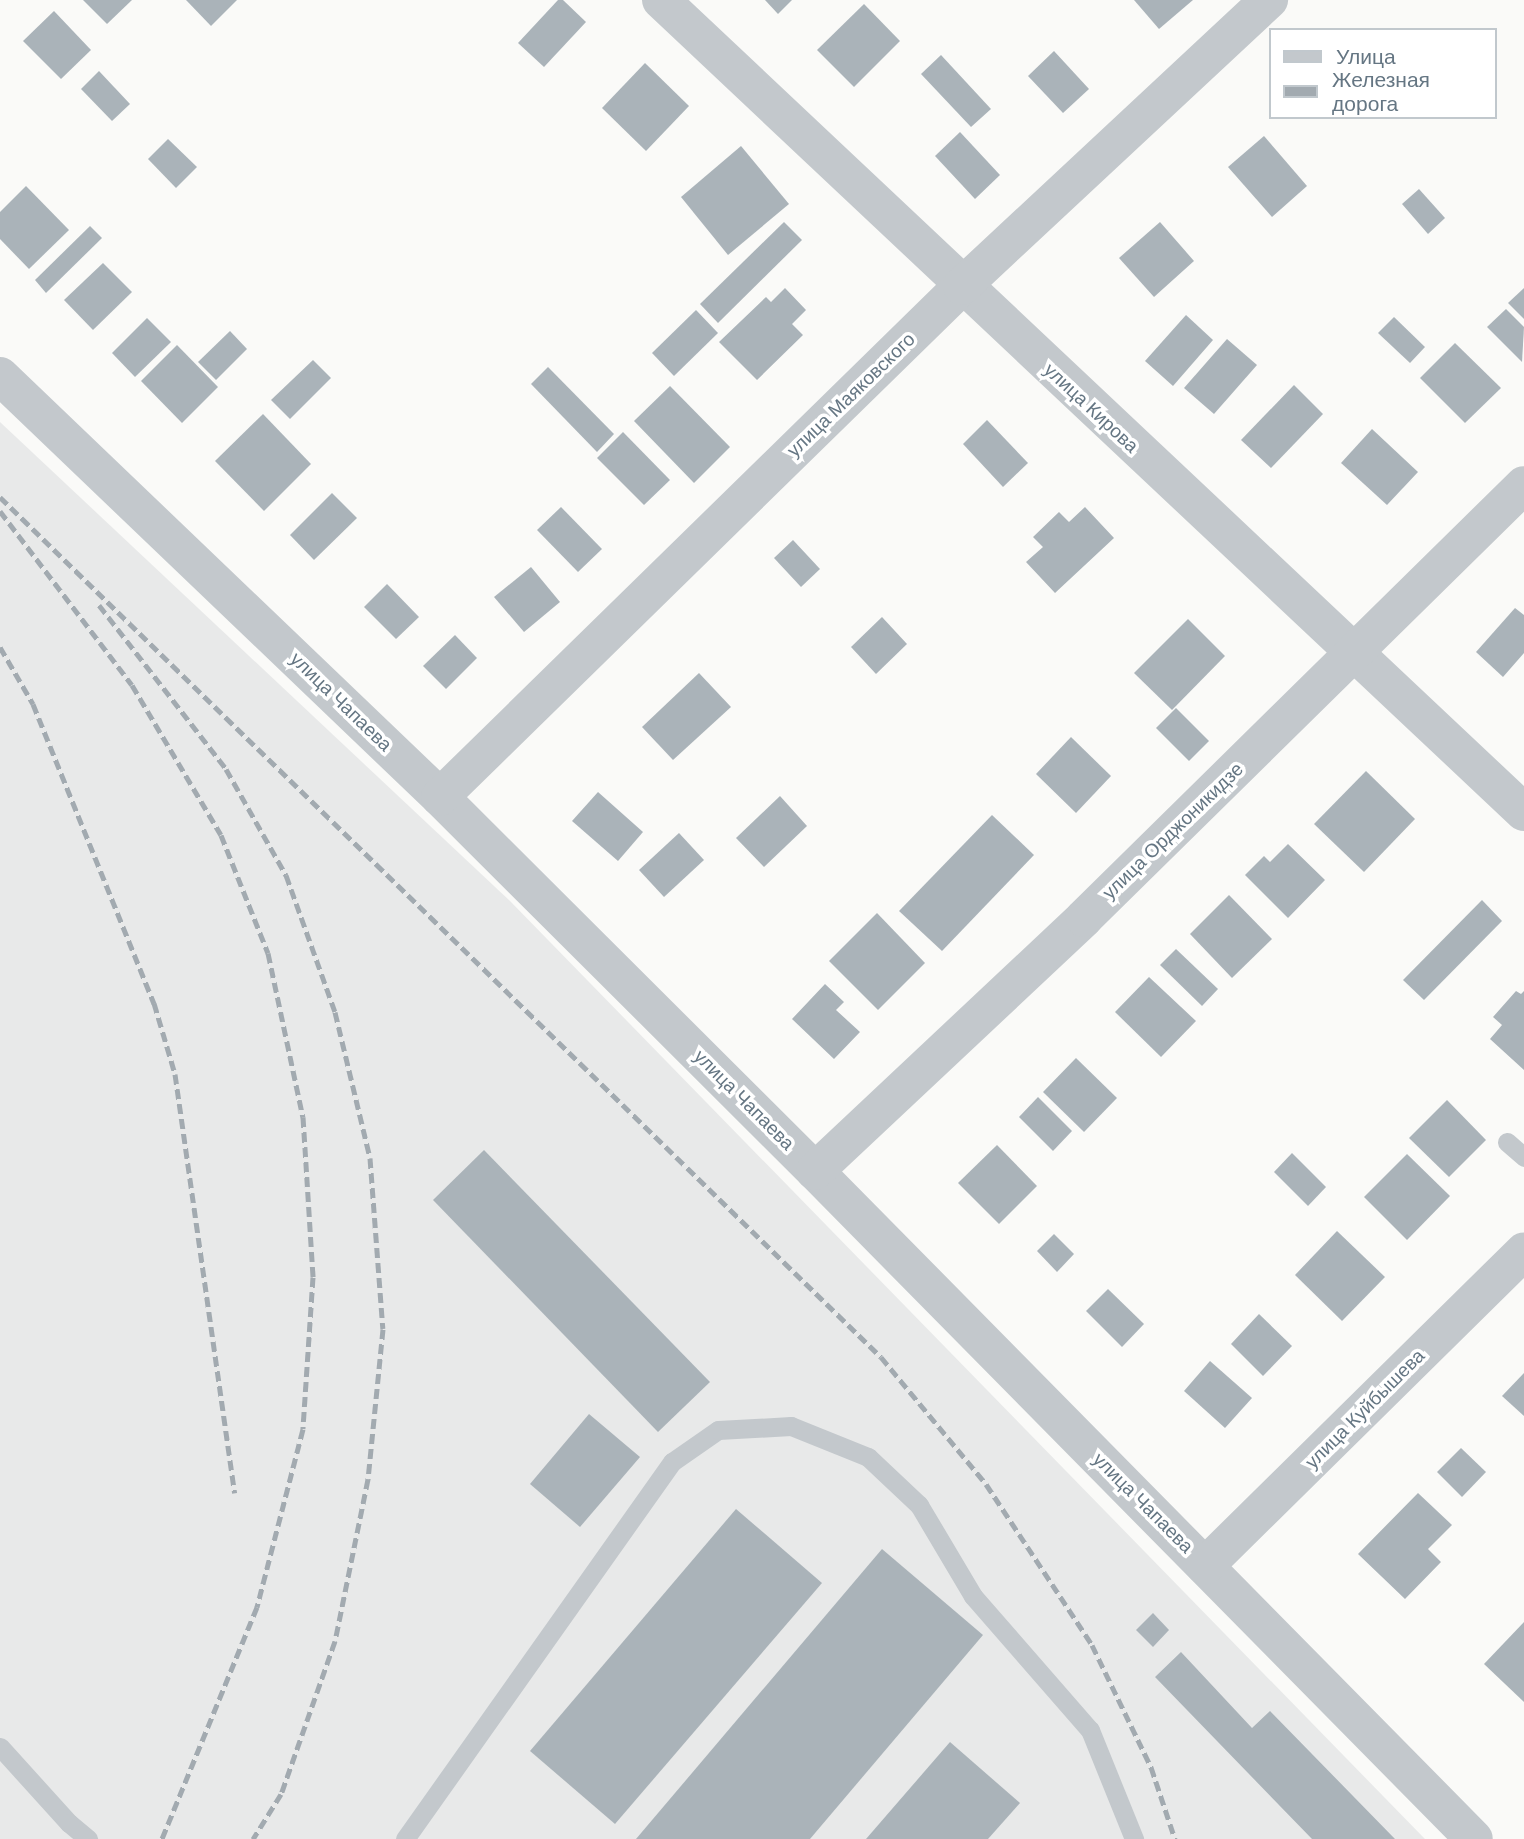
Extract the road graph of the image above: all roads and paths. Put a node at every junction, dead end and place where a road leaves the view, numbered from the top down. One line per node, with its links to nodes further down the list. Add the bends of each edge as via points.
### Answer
1 (661, 0): 3 (street, улица Кирова)
2 (1269, 0): 3 (street, улица Маяковского)
3 (962, 286): 6 (street, улица Кирова); 7 (street, улица Маяковского)
4 (0, 376): 7 (street, улица Чапаева)
5 (1524, 485): 6 (street, улица Орджоникидзе)
6 (1354, 654): 8 (street, улица Кирова); 11 (street, улица Орджоникидзе)
7 (440, 797): 11 (street, улица Чапаева)
8 (1524, 812)
9 (1507, 1142): 10 (lane)
10 (1524, 1157)
11 (815, 1171): 13 (street, улица Чапаева)
12 (1524, 1251): 13 (street, улица Куйбышева)
13 (1205, 1566): 18 (street, улица Чапаева)
14 (0, 1747): 15 (lane)
15 (88, 1839)
16 (405, 1839): 17 (lane, via 672,1462 718,1430 791,1426 867,1457 919,1505 972,1596 1090,1730)
17 (1134, 1839)
18 (1474, 1839)

